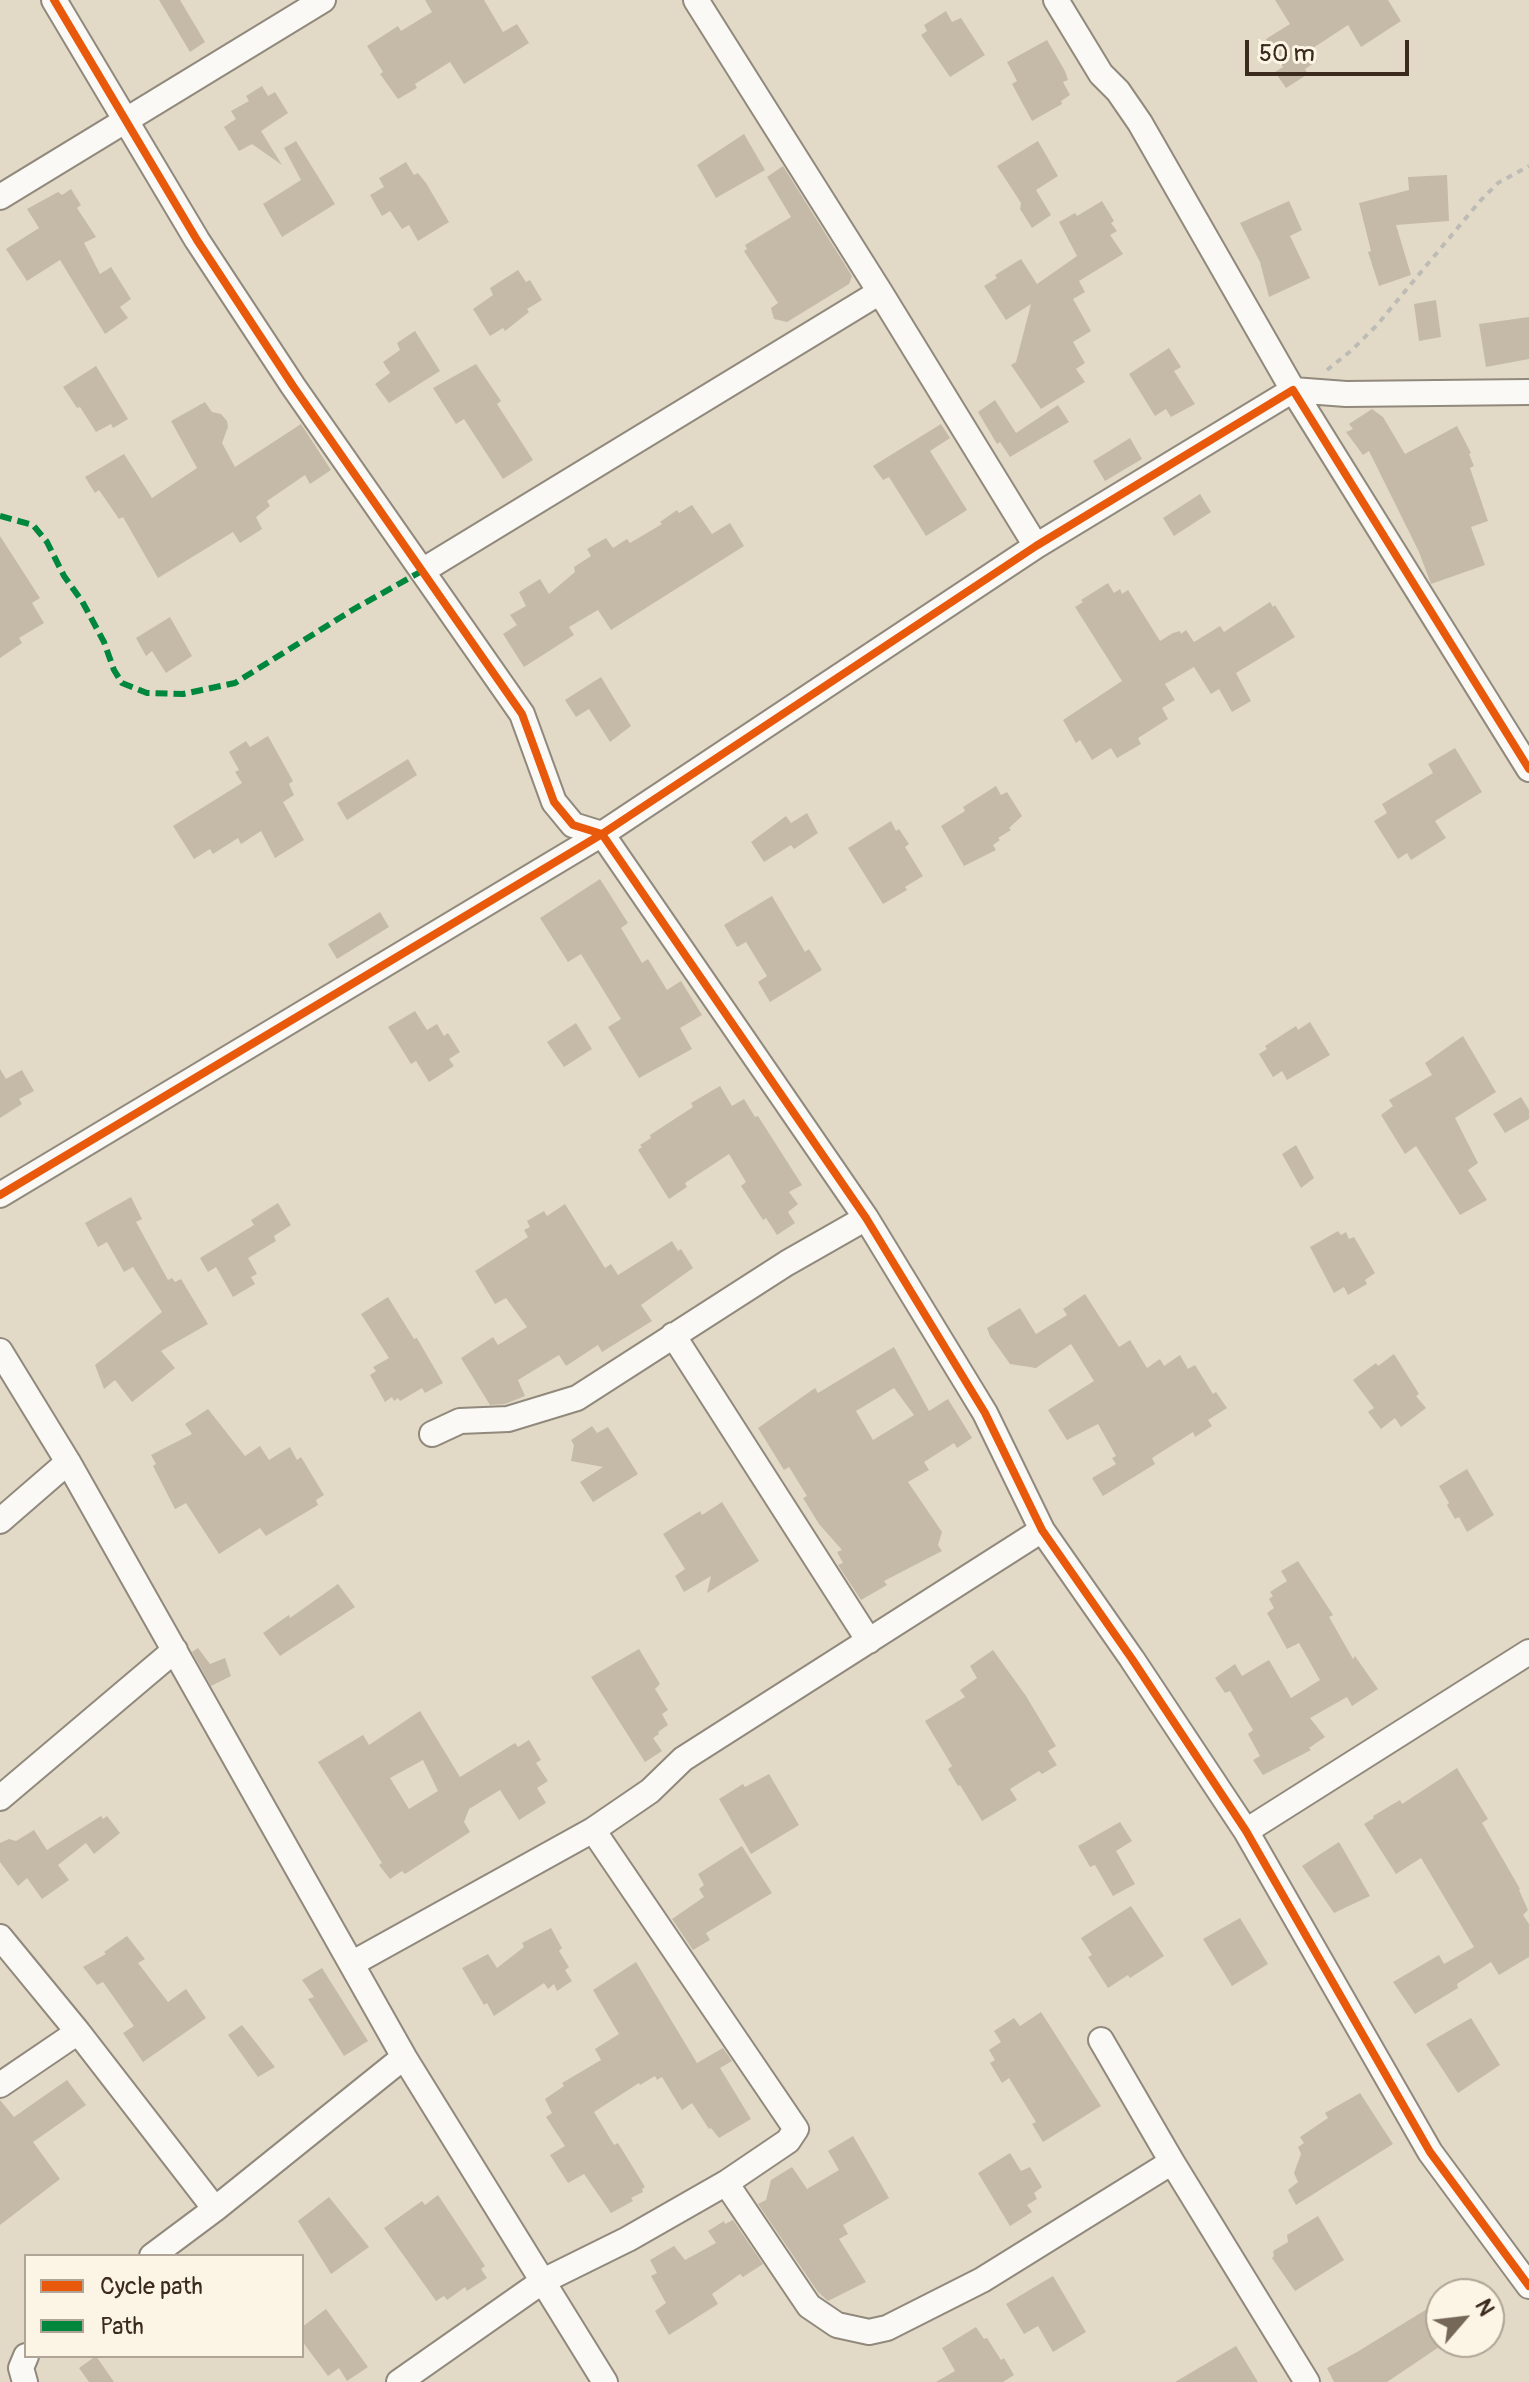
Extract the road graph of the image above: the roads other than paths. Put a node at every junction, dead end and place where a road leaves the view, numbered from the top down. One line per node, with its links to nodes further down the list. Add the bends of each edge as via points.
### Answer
1 (54, 0): 5 (street)
2 (323, 0): 5 (street)
3 (696, 0): 7 (street)
4 (1056, 0): 8 (street, via 1101,74 1140,123)
5 (125, 122): 6 (street); 11 (street, via 293,386)
6 (0, 197)
7 (880, 292): 10 (street); 11 (street)
8 (1293, 390): 9 (street); 10 (street); 12 (street)
9 (1529, 392)
10 (1036, 546): 13 (street)
11 (422, 571): 13 (street, via 522,714 554,802 573,825)
12 (1529, 769)
13 (602, 834): 14 (street); 15 (street)
14 (0, 1195)
15 (866, 1218): 16 (street); 21 (street, via 985,1413)
16 (673, 1335): 18 (street, via 577,1398 508,1419 460,1421); 22 (street)
17 (0, 1351): 19 (street)
18 (432, 1434)
19 (68, 1462): 20 (street); 23 (street)
20 (0, 1521)
21 (1042, 1530): 22 (street); 27 (street)
22 (869, 1641): 26 (street, via 683,1759 650,1791)
23 (175, 1650): 25 (street); 29 (street)
24 (1529, 1652): 27 (street)
25 (0, 1798)
26 (593, 1830): 29 (street); 35 (street, via 796,2129 788,2141)
27 (1246, 1831): 39 (street, via 1430,2152)
28 (0, 1937): 30 (street)
29 (353, 1963): 32 (street)
30 (78, 2032): 33 (street); 36 (street)
31 (1101, 2040): 34 (street)
32 (404, 2057): 36 (street); 38 (street)
33 (0, 2085)
34 (1172, 2162): 35 (street, via 982,2280 900,2323 869,2332 837,2325 809,2306); 44 (street)
35 (726, 2183): 38 (street)
36 (215, 2209): 37 (street)
37 (155, 2254)
38 (543, 2281): 42 (street); 43 (street)
39 (1529, 2286)
40 (25, 2358): 41 (street, via 21,2368)
41 (25, 2382)
42 (399, 2382)
43 (605, 2382)
44 (1307, 2382)

